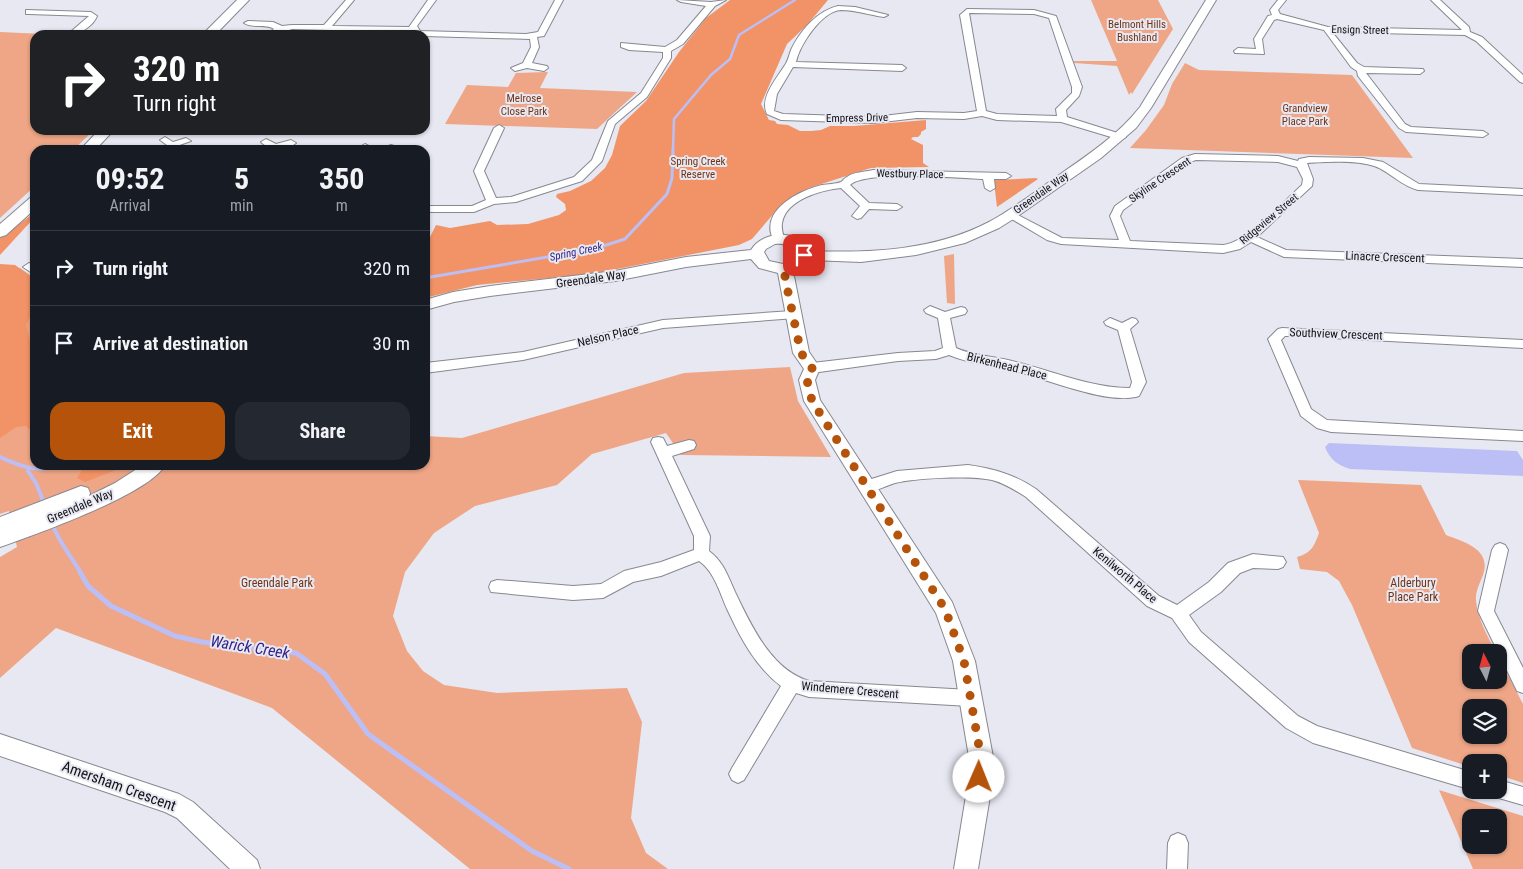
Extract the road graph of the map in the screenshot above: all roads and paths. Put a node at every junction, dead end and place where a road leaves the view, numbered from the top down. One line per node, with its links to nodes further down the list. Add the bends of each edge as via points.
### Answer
1 (243, 0): 20 (main road)
2 (350, 0): 16 (street)
3 (432, 0): 22 (street)
4 (559, 0): 25 (street, via 544,30)
5 (681, 0): 10 (street)
6 (722, 0): 10 (street)
7 (1217, 0): 11 (street, Greendale Way)
8 (1282, 0): 14 (street, via 1274,10)
9 (1435, 0): 23 (street, via 1466,29)
10 (712, 4): 27 (street, via 680,42)
11 (1209, 5): 43 (street, Greendale Way, via 1145,108)
12 (29, 12): 19 (street, via 91,14 92,19)
13 (884, 15): 29 (street, Empress Drive, via 832,9 804,34 791,56)
14 (1277, 16): 18 (street, Ensign Street); 28 (street, via 1271,18 1258,39 1261,52)
15 (248, 24): 17 (street, via 273,24)
16 (326, 28): 17 (street); 21 (street)
17 (280, 29)
18 (1328, 29): 23 (street, Ensign Street); 34 (street, via 1354,66)
19 (78, 30)
20 (213, 30)
21 (365, 30)
22 (413, 30)
23 (1466, 33): 36 (street, via 1479,39)
24 (430, 34): 25 (street)
25 (533, 37): 30 (street, via 536,45)
26 (624, 45): 27 (street)
27 (667, 50): 60 (street, via 667,58 644,95 611,123 597,161 590,169 564,185 512,200)
28 (1238, 52)
29 (791, 64): 33 (street); 37 (street, Empress Drive, via 784,70 768,104 770,112 782,117 874,120)
30 (527, 65): 31 (street); 32 (street)
31 (515, 68)
32 (544, 68)
33 (902, 68)
34 (1362, 70): 35 (street); 41 (street, via 1367,84 1409,130)
35 (1419, 71)
36 (1523, 80)
37 (982, 113): 38 (street, Empress Drive, via 997,117); 38 (street, via 964,8 1049,11 1077,87 1076,94 1061,109)
38 (1062, 119): 43 (street, Empress Drive)
39 (1476, 127): 41 (street)
40 (498, 128): 47 (street)
41 (1483, 134): 49 (street)
42 (102, 135): 50 (main road)
43 (1121, 137): 65 (street, Greendale Way)
44 (186, 141): 51 (street)
45 (266, 142): 52 (street)
46 (291, 143): 53 (street)
47 (491, 144): 48 (street); 60 (street, via 479,171)
48 (502, 144)
49 (1492, 144)
50 (92, 145)
51 (167, 145)
52 (269, 145)
53 (285, 145)
54 (1301, 165): 59 (street, via 1309,160 1371,162 1387,168 1404,183 1418,187); 68 (street, Ridgeview Street, via 1308,179 1307,186); 70 (street, Skyline Crescent, via 1269,158 1205,156 1186,160 1119,208 1115,216)
55 (988, 176): 56 (street, Westbury Place); 57 (street, Westbury Place, via 873,173 851,178); 58 (street)
56 (1006, 176)
57 (844, 185): 62 (street); 69 (street, Westbury Place, via 816,188 798,198 781,212 776,222)
58 (990, 188)
59 (1523, 192)
60 (492, 201): 64 (street, via 474,209)
61 (30, 205): 67 (main road)
62 (866, 206): 63 (street); 66 (street)
63 (898, 207)
64 (430, 209)
65 (1010, 215): 70 (street, Ridgeview Street, via 1062,242); 72 (street, Greendale Way, via 960,240 916,251 861,257)
66 (857, 216)
67 (0, 232)
68 (1250, 238): 70 (street, Ridgeview Street, via 1236,247 1223,249); 73 (street, Linacre Crescent, via 1284,253)
69 (778, 239): 71 (street, via 765,242); 72 (street, via 793,242)
70 (1126, 245)
71 (756, 254): 74 (street, via 765,266); 75 (street, Greendale Way, via 490,291)
72 (804, 255): 74 (street, via 799,264)
73 (1523, 263)
74 (785, 269): 78 (street)
75 (430, 304)
76 (930, 310): 79 (street)
77 (961, 311): 79 (street)
78 (792, 315): 83 (street, Nelson Place, via 663,324 523,356); 84 (street, via 801,353)
79 (944, 316): 82 (street)
80 (1110, 322): 82 (street, Birkenhead Place, via 1128,325 1139,382 1134,393 1110,393 1012,366 965,357)
81 (1523, 344): 85 (street, Southview Crescent, via 1293,332 1282,332 1274,339 1306,412 1322,424)
82 (950, 350): 84 (street, Birkenhead Place, via 936,355)
83 (430, 367)
84 (812, 368): 88 (street, via 807,380 812,401)
85 (1523, 436)
86 (689, 445): 93 (street, via 661,448 702,536)
87 (149, 470): 89 (street, Greendale Way, via 140,478)
88 (867, 486): 96 (street, Kenilworth Place, via 897,476 968,471 993,474 1031,494 1153,601); 99 (street, via 945,609 964,661)
89 (28, 521): 90 (street, Greendale Way); 91 (street, Greendale Way)
90 (0, 525)
91 (0, 539)
92 (1500, 550): 98 (street, via 1486,611)
93 (701, 554): 95 (street, via 630,576 603,591 574,593); 97 (street, Windemere Crescent, via 714,563 755,648)
94 (1278, 562): 96 (street, via 1253,561 1234,568 1215,587)
95 (497, 587)
96 (1178, 613): 102 (street, Kenilworth Place, via 1195,637 1292,722 1313,734)
97 (792, 684): 99 (street, Windemere Crescent, via 809,688); 101 (street)
98 (1523, 685)
99 (970, 698): 107 (street, via 981,758)
100 (0, 746): 106 (street, Amersham Crescent, via 171,802 185,810)
101 (738, 774)
102 (1462, 778)
103 (1507, 791): 104 (street)
104 (1523, 796)
105 (1178, 843): 108 (street)
106 (248, 869)
107 (966, 869)
108 (1177, 869)

